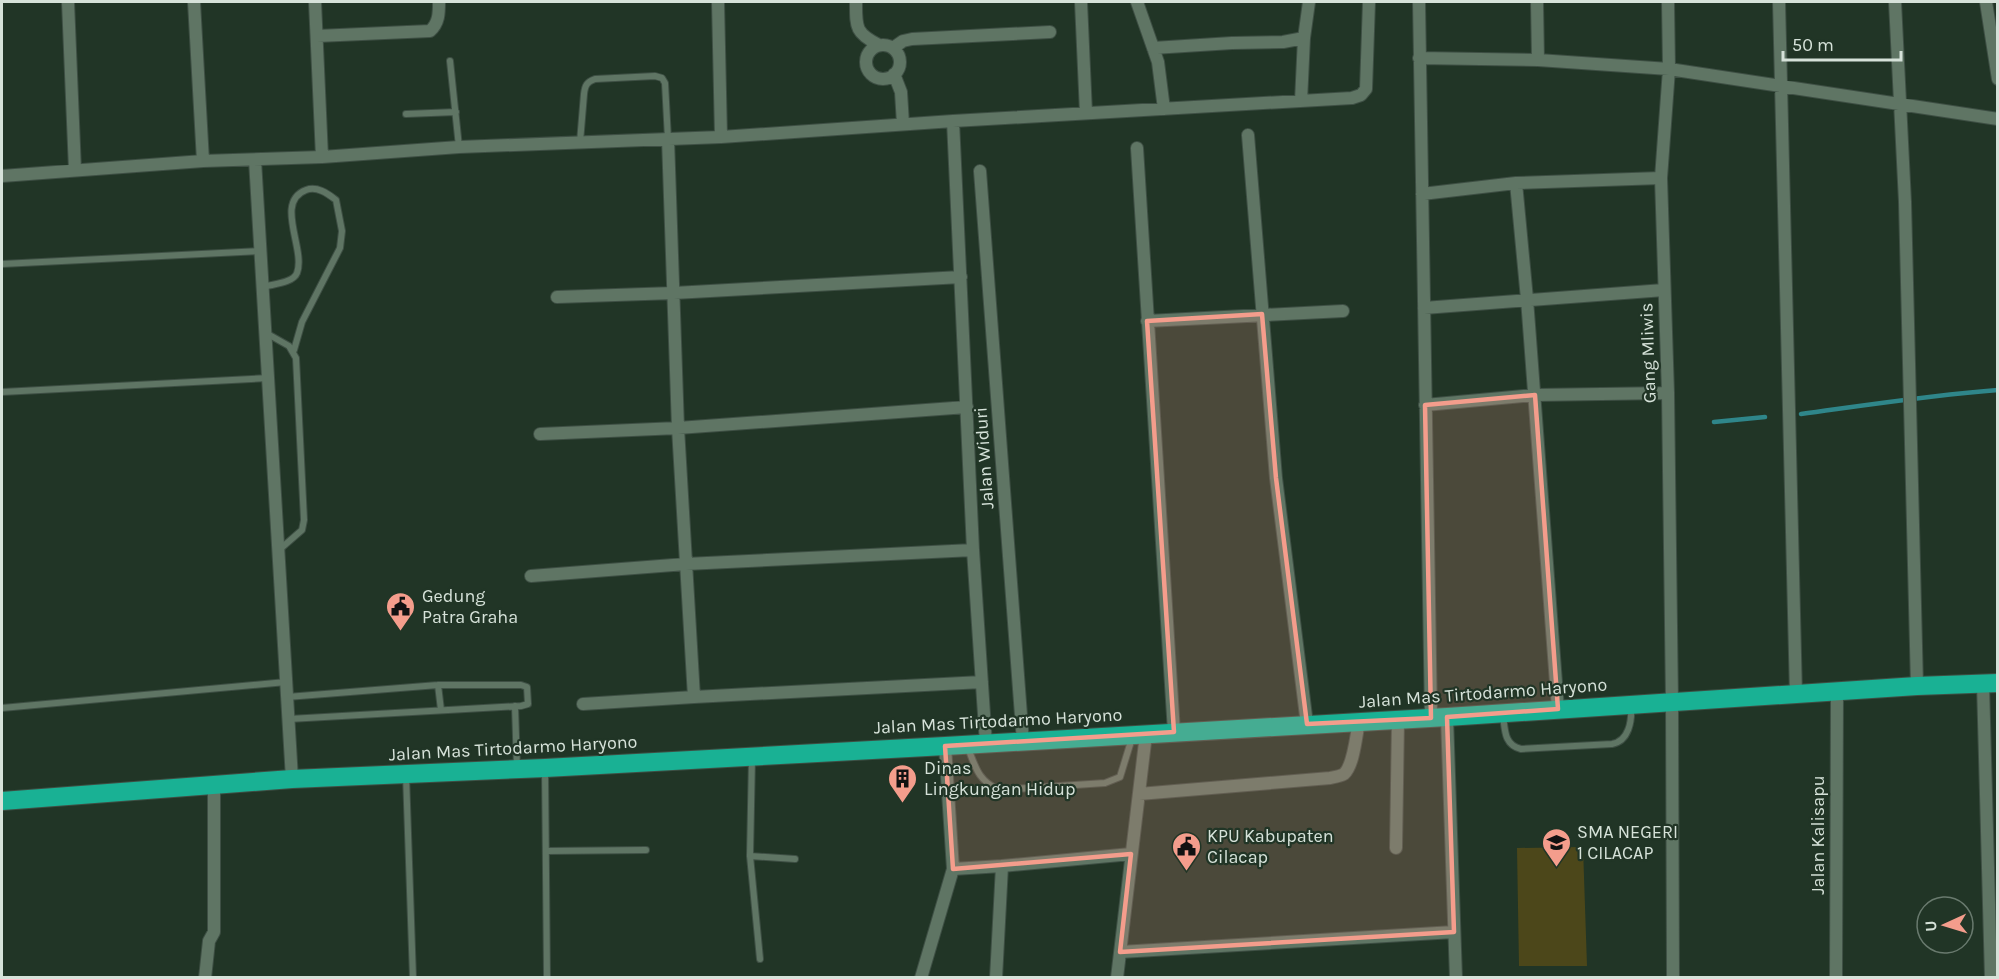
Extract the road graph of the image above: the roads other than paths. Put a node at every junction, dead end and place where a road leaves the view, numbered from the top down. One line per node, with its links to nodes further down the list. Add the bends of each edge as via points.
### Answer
1 (68, 2): 48 (street)
2 (194, 2): 47 (street)
3 (315, 2): 18 (street)
4 (439, 2): 18 (street, via 436,26 430,31)
5 (718, 2): 40 (street)
6 (856, 2): 20 (street, via 861,34)
7 (1081, 2): 34 (street)
8 (1137, 2): 22 (street)
9 (1309, 2): 19 (street)
10 (1369, 2): 30 (street, via 1366,89 1352,98)
11 (1419, 2): 23 (street)
12 (1537, 2): 24 (street)
13 (1668, 2): 26 (street, Gang Mliwis)
14 (1779, 2): 29 (street)
15 (1895, 2): 31 (street)
16 (1990, 4): 28 (street)
17 (1050, 32): 21 (street, via 912,39)
18 (317, 36): 45 (street)
19 (1304, 38): 22 (street); 30 (street)
20 (879, 45): 21 (street); 27 (street, via 867,55 868,70 880,78)
21 (893, 48): 27 (street, via 900,61)
22 (1153, 48): 32 (street)
23 (1419, 58): 24 (street); 53 (street)
24 (1538, 60): 26 (street)
25 (450, 61): 33 (lane)
26 (1669, 69): 29 (street); 51 (street, Gang Mliwis)
27 (894, 74): 38 (street, via 901,92)
28 (1998, 79)
29 (1779, 85): 31 (street); 86 (street)
30 (1301, 100): 32 (street)
31 (1899, 104): 36 (street); 84 (street)
32 (1164, 109): 34 (street)
33 (456, 112): 35 (lane); 43 (lane)
34 (1086, 113): 37 (street)
35 (406, 114)
36 (1998, 119)
37 (953, 121): 38 (street); 56 (street)
38 (903, 124): 40 (street)
39 (1248, 135): 64 (street)
40 (721, 137): 41 (street)
41 (668, 139): 42 (street); 42 (lane, via 665,83 655,76 588,81); 59 (street)
42 (580, 142): 43 (street)
43 (459, 147): 45 (street)
44 (1137, 148): 65 (street)
45 (322, 158): 46 (street)
46 (255, 160): 47 (street); 54 (street)
47 (203, 161): 48 (street)
48 (75, 170): 50 (street)
49 (980, 171): 104 (street, Jalan Widuri)
50 (2, 176)
51 (1661, 178): 52 (street); 58 (street, Gang Mliwis)
52 (1516, 183): 53 (street); 61 (street)
53 (1422, 194): 62 (street)
54 (260, 251): 55 (lane); 57 (street)
55 (2, 264)
56 (961, 277): 59 (street); 73 (street)
57 (262, 287): 66 (street); 67 (lane, via 291,279 297,273 291,209 294,199 312,188 326,192 336,200 342,231 340,248 302,322)
58 (1664, 290): 61 (street); 70 (street, Gang Mliwis)
59 (674, 293): 60 (street); 74 (street)
60 (557, 297)
61 (1527, 299): 62 (street); 71 (street)
62 (1424, 308): 72 (street)
63 (1343, 311): 64 (street)
64 (1262, 314): 65 (street); 101 (street, via 1276,478)
65 (1147, 321): 102 (street)
66 (265, 333): 67 (lane); 68 (street)
67 (294, 350): 77 (lane, via 304,520 302,530)
68 (268, 378): 69 (lane); 77 (street)
69 (2, 392)
70 (1668, 393): 71 (street); 89 (street, Gang Mliwis)
71 (1535, 395): 72 (street); 94 (street)
72 (1425, 405): 97 (street)
73 (967, 407): 74 (street); 76 (street)
74 (678, 428): 75 (street); 78 (street)
75 (540, 434)
76 (973, 550): 78 (street); 81 (street)
77 (278, 551): 80 (street)
78 (686, 564): 79 (street); 88 (street)
79 (531, 576)
80 (286, 682): 87 (street); 93 (lane)
81 (982, 682): 88 (street); 105 (street)
82 (1990, 684): 84 (highway, Jalan Mas Tirtodarmo Haryono); 136 (street)
83 (438, 686): 87 (lane); 92 (lane, via 527,687 528,704); 95 (lane)
84 (1917, 686): 85 (highway, Jalan Mas Tirtodarmo Haryono)
85 (1837, 693): 86 (highway, Jalan Mas Tirtodarmo Haryono); 135 (street, Jalan Kalisapu)
86 (1796, 695): 89 (highway, Jalan Mas Tirtodarmo Haryono)
87 (287, 697): 98 (street)
88 (694, 697): 90 (street)
89 (1672, 703): 91 (highway, Jalan Mas Tirtodarmo Haryono); 134 (street, Gang Mliwis)
90 (583, 704)
91 (1631, 705): 94 (highway, Jalan Mas Tirtodarmo Haryono); 96 (lane, via 1625,738 1612,744 1515,748 1506,739)
92 (515, 706): 95 (lane); 109 (lane)
93 (2, 708)
94 (1558, 709): 96 (highway, Jalan Mas Tirtodarmo Haryono)
95 (441, 710): 98 (lane)
96 (1503, 713): 97 (highway, Jalan Mas Tirtodarmo Haryono)
97 (1439, 717): 99 (highway, Jalan Mas Tirtodarmo Haryono); 124 (street)
98 (289, 719): 112 (street)
99 (1398, 720): 100 (highway, Jalan Mas Tirtodarmo Haryono); 116 (street)
100 (1359, 722): 101 (highway, Jalan Mas Tirtodarmo Haryono); 114 (street, via 1353,753 1343,775)
101 (1307, 724): 102 (highway, Jalan Mas Tirtodarmo Haryono)
102 (1174, 732): 103 (highway, Jalan Mas Tirtodarmo Haryono)
103 (1139, 734): 104 (highway, Jalan Mas Tirtodarmo Haryono); 106 (lane, via 1120,777 1105,783 1011,790 987,784 977,772); 114 (street)
104 (1023, 741): 105 (highway, Jalan Mas Tirtodarmo Haryono)
105 (986, 744): 106 (highway, Jalan Mas Tirtodarmo Haryono)
106 (967, 745): 107 (highway, Jalan Mas Tirtodarmo Haryono)
107 (945, 746): 108 (highway, Jalan Mas Tirtodarmo Haryono); 123 (street)
108 (752, 757): 110 (highway, Jalan Mas Tirtodarmo Haryono); 120 (lane)
109 (518, 768): 110 (highway, Jalan Mas Tirtodarmo Haryono); 111 (highway, Jalan Mas Tirtodarmo Haryono)
110 (545, 768): 118 (lane)
111 (406, 774): 112 (highway, Jalan Mas Tirtodarmo Haryono); 128 (lane)
112 (292, 779): 113 (highway, Jalan Mas Tirtodarmo Haryono)
113 (214, 785): 115 (highway, Jalan Mas Tirtodarmo Haryono); 127 (street, via 214,932 209,941)
114 (1139, 794): 119 (street)
115 (2, 801)
116 (1396, 848)
117 (646, 850): 118 (lane)
118 (546, 851): 129 (lane)
119 (1131, 854): 122 (street); 125 (street)
120 (750, 856): 121 (lane); 126 (lane)
121 (795, 859)
122 (1002, 866): 123 (street); 131 (street)
123 (953, 869): 130 (street)
124 (1454, 932): 125 (street); 133 (street)
125 (1120, 952): 132 (street)
126 (760, 959)
127 (205, 978)
128 (413, 978)
129 (547, 978)
130 (921, 978)
131 (996, 978)
132 (1117, 978)
133 (1456, 978)
134 (1672, 978)
135 (1836, 978)
136 (1991, 978)

